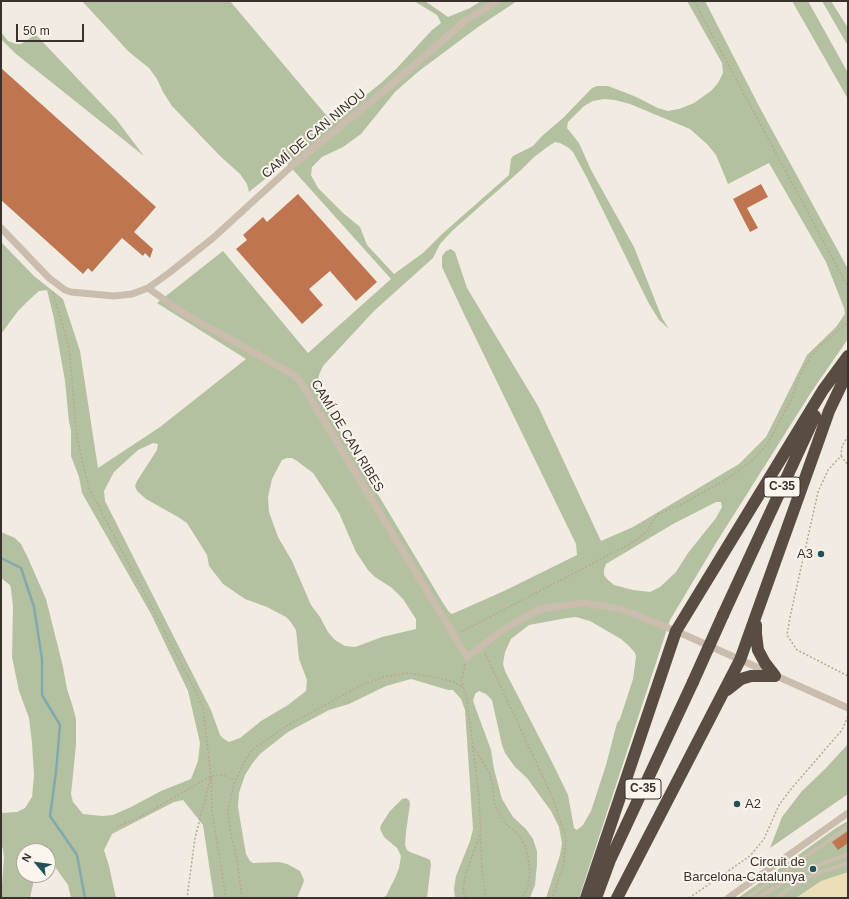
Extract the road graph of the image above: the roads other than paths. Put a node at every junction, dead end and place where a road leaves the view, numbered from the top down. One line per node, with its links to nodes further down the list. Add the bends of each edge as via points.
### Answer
1 (497, 1): 3 (street, CAMÍ DE CAN NINOU, via 465,21 294,164 213,238)
2 (1, 228): 3 (street, CAMÍ DE CAN NINOU, via 49,278 59,287 71,292 114,296 132,294)
3 (148, 288): 8 (street, CAMÍ DE CAN RIBES, via 183,313 289,372 300,381 467,657 502,630 539,609 584,603 621,608)
4 (848, 356): 8 (highway, via 823,390)
5 (848, 362): 18 (highway, C-35, bridge, via 813,421 610,860)
6 (848, 371): 7 (highway, via 829,411)
7 (756, 615): 9 (highway); 10 (highway, via 758,650)
8 (676, 631): 9 (street); 17 (highway)
9 (740, 660): 10 (street); 11 (highway)
10 (775, 676): 11 (highway, via 751,676 741,679); 12 (street)
11 (723, 694): 19 (highway)
12 (848, 708)
13 (848, 813): 20 (street)
14 (848, 827): 21 (lane)
15 (848, 854): 22 (lane, via 809,869)
16 (848, 863): 23 (lane, via 806,878)
17 (586, 898)
18 (596, 898)
19 (616, 898)
20 (728, 898)
21 (747, 898)
22 (757, 898)
23 (776, 898)

